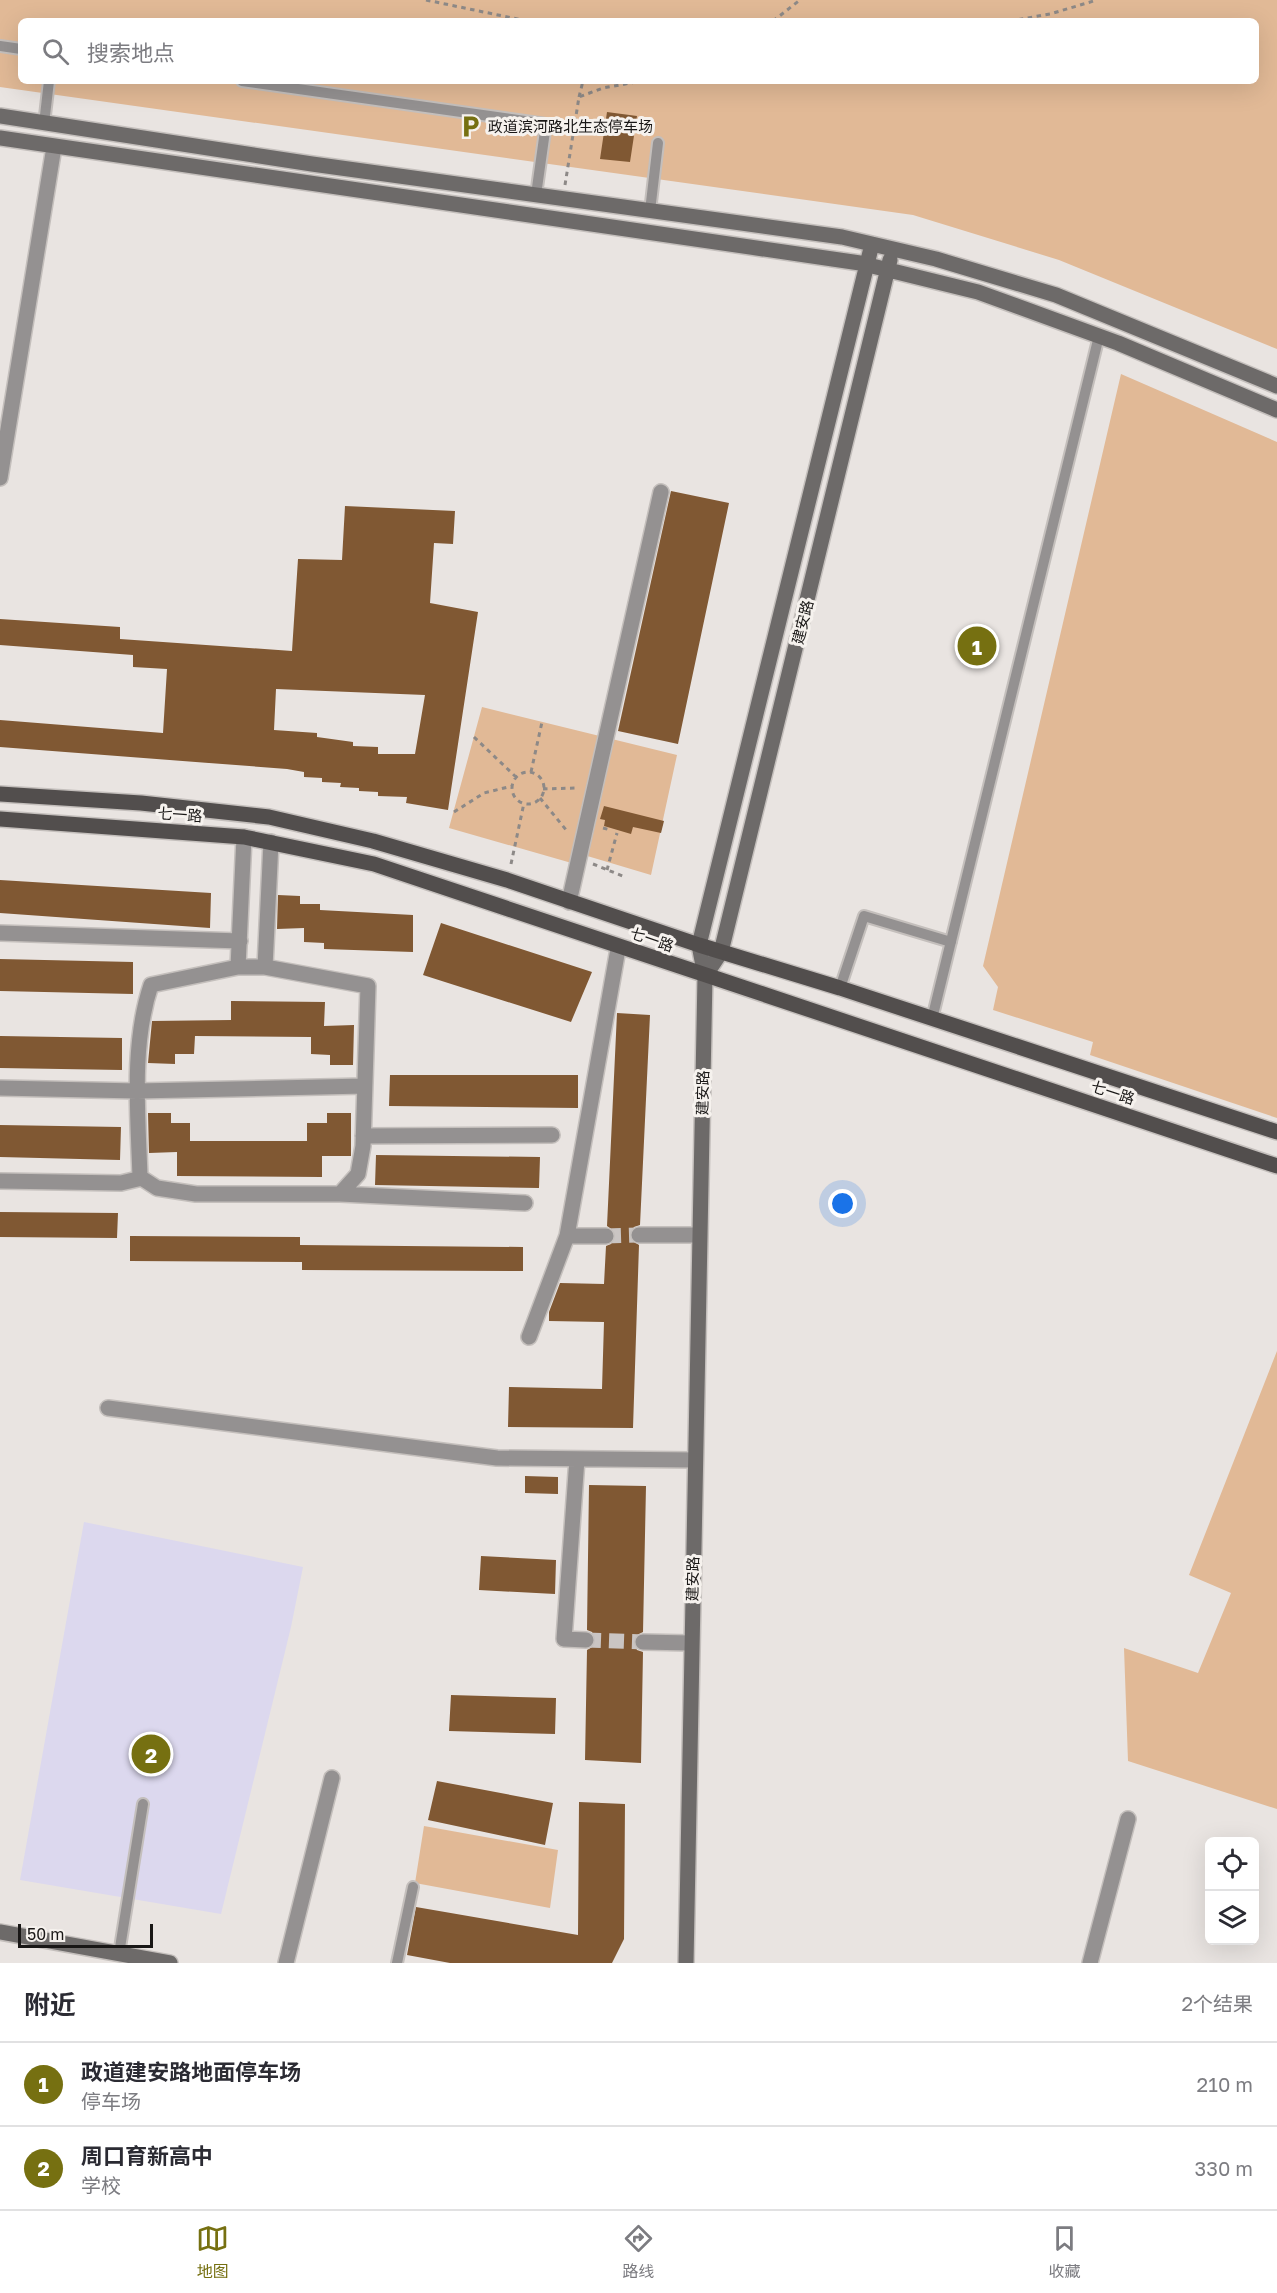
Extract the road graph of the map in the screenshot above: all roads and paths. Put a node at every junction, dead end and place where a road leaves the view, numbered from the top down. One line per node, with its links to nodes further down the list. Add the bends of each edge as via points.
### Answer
1 (426, 0): 4 (path)
2 (800, 0): 5 (path)
3 (1097, 0): 6 (path)
4 (513, 18)
5 (777, 18)
6 (1027, 18)
7 (0, 46): 8 (lane)
8 (18, 49)
9 (49, 84): 15 (lane)
10 (263, 84): 19 (lane, via 546,124)
11 (583, 84): 13 (path)
12 (625, 84): 13 (path)
13 (579, 97): 20 (path)
14 (0, 116): 15 (street)
15 (44, 124): 19 (street)
16 (0, 138): 18 (street)
17 (658, 143): 21 (lane)
18 (54, 147): 24 (street); 29 (street)
19 (536, 195): 20 (street)
20 (563, 199): 21 (street)
21 (650, 211): 22 (street)
22 (872, 244): 23 (street); 24 (street)
23 (893, 249): 25 (street, 建安路); 27 (street, via 1056,295)
24 (868, 265): 25 (street); 54 (street)
25 (888, 270): 26 (street, via 978,292); 56 (street, 建安路)
26 (1099, 336): 28 (street); 53 (lane)
27 (1277, 386)
28 (1277, 410)
29 (0, 478)
30 (662, 492): 35 (street)
31 (542, 722): 33 (path)
32 (474, 737): 34 (path)
33 (531, 772): 34 (path); 37 (path, via 538,775)
34 (516, 777): 36 (path)
35 (596, 780): 37 (path, via 572,789); 46 (street)
36 (512, 786): 40 (path, via 517,800); 41 (path, via 484,793)
37 (543, 789): 39 (path)
38 (0, 794): 49 (main road, 七一路, via 269,817 373,841)
39 (540, 798): 40 (path); 46 (path, via 566,826)
40 (524, 803): 49 (path)
41 (454, 812)
42 (0, 819): 44 (main road, 七一路)
43 (617, 833): 47 (path)
44 (244, 837): 45 (main road, 七一路); 52 (street)
45 (272, 842): 58 (street); 59 (main road, 七一路, via 374,864)
46 (579, 859): 47 (path); 50 (street)
47 (607, 870): 48 (path)
48 (625, 877)
49 (507, 880): 50 (main road, 七一路)
50 (568, 902): 54 (main road, 七一路)
51 (0, 933): 52 (street)
52 (240, 941): 57 (street)
53 (951, 942): 60 (lane, via 864,916); 61 (lane)
54 (699, 945): 56 (main road, 七一路); 59 (street)
55 (618, 949): 75 (street)
56 (721, 952): 59 (street, 建安路); 60 (main road, 七一路)
57 (238, 967): 58 (street); 64 (street, via 151,985 143,1008)
58 (265, 967): 62 (street, via 368,986)
59 (705, 976): 68 (main road, 七一路); 74 (street, 建安路)
60 (840, 988): 61 (main road, 七一路)
61 (932, 1019): 65 (main road, 七一路)
62 (364, 1086): 64 (street); 67 (street)
63 (0, 1088): 64 (street)
64 (137, 1091): 69 (street)
65 (1277, 1132)
66 (552, 1135): 67 (street)
67 (363, 1136): 71 (street, via 358,1174)
68 (1277, 1166)
69 (142, 1178): 70 (street, via 121,1183); 71 (street, via 157,1188 196,1194)
70 (0, 1181)
71 (340, 1194): 72 (street)
72 (525, 1203)
73 (639, 1235): 74 (street)
74 (699, 1235): 80 (street, 建安路)
75 (567, 1236): 76 (street); 77 (street)
76 (606, 1236)
77 (529, 1337)
78 (108, 1408): 79 (street, via 497,1458)
79 (577, 1459): 80 (street); 81 (street, via 564,1639)
80 (694, 1460): 83 (street, 建安路)
81 (586, 1640)
82 (643, 1642): 83 (street)
83 (690, 1643): 93 (street, 建安路)
84 (332, 1778): 91 (street)
85 (143, 1804): 89 (lane)
86 (1128, 1819): 94 (street)
87 (413, 1887): 92 (lane)
88 (0, 1932): 89 (street)
89 (119, 1954): 90 (street)
90 (170, 1963)
91 (286, 1963)
92 (397, 1963)
93 (686, 1963)
94 (1090, 1963)

